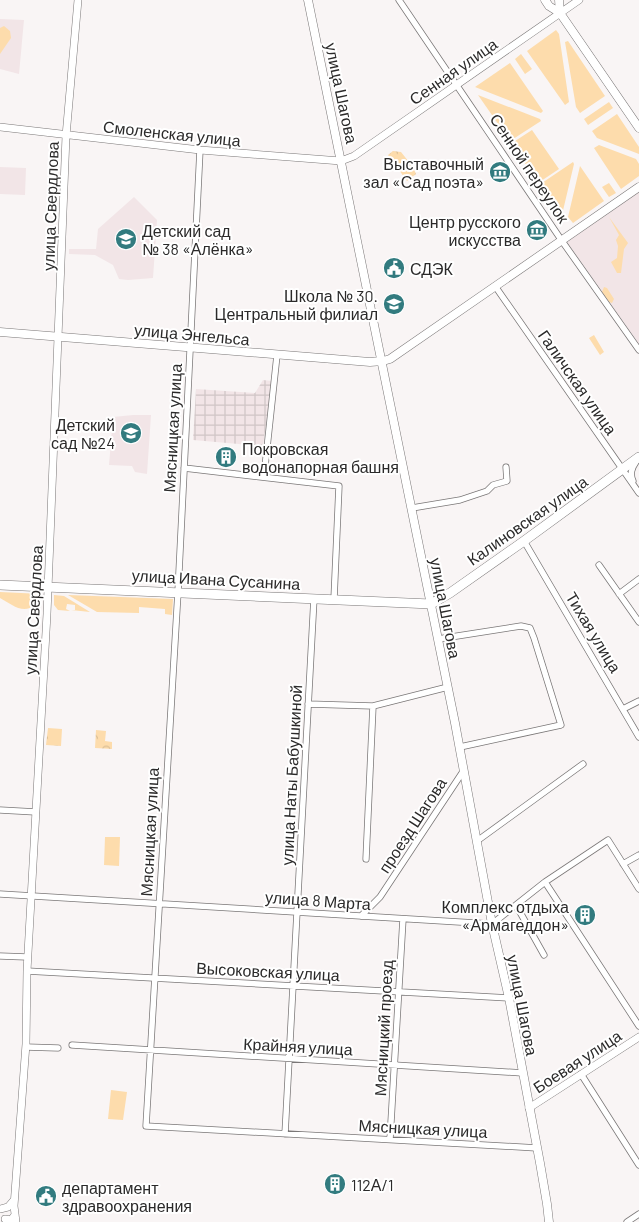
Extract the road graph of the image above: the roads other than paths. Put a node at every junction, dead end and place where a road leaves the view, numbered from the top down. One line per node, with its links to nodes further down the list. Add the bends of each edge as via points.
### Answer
1 (78, 0): 11 (street, улица Свердлова)
2 (308, 0): 13 (main road, улица Шагова)
3 (400, 0): 8 (street, Сенной переулок)
4 (545, 0): 7 (main road)
5 (559, 0): 7 (main road)
6 (580, 0): 7 (street, Сенная улица)
7 (560, 13): 8 (street, Сенная улица); 10 (main road)
8 (456, 85): 13 (street, Сенная улица, via 354,156); 15 (street, Сенной переулок)
9 (0, 128): 11 (street, Смоленская улица)
10 (639, 128)
11 (66, 136): 12 (street, Смоленская улица); 18 (street, улица Свердлова)
12 (200, 150): 13 (street, Смоленская улица); 19 (street, Мясницкая улица)
13 (341, 161): 22 (main road, улица Шагова)
14 (639, 187): 15 (main road)
15 (562, 241): 16 (main road); 20 (street, Сенной переулок)
16 (495, 286): 22 (main road); 26 (street, Галичская улица)
17 (0, 332): 18 (main road, улица Энгельса)
18 (58, 338): 19 (main road, улица Энгельса); 34 (street, улица Свердлова)
19 (189, 348): 21 (main road, улица Энгельса); 25 (street, Мясницкая улица)
20 (639, 350)
21 (277, 355): 22 (main road, улица Энгельса); 27 (street)
22 (383, 361): 29 (main road, улица Шагова)
23 (639, 458): 26 (main road, Калиновская улица); 28 (street, via 631,472)
24 (506, 467): 29 (street, via 507,481 493,485 487,491 460,500)
25 (184, 468): 27 (street); 35 (street, Мясницкая улица)
26 (622, 470): 28 (street, Галичская улица); 30 (main road, Калиновская улица)
27 (264, 476): 38 (street, via 339,486)
28 (638, 492)
29 (412, 508): 39 (main road, улица Шагова)
30 (524, 541): 39 (main road, Калиновская улица); 46 (street, Тихая улица)
31 (599, 565): 36 (street)
32 (639, 579): 36 (street)
33 (0, 585): 34 (main road, улица Ивана Сусанина)
34 (48, 588): 35 (main road, улица Ивана Сусанина); 52 (street, улица Свердлова)
35 (178, 592): 37 (main road, улица Ивана Сусанина); 61 (street, Мясницкая улица)
36 (620, 594): 40 (street)
37 (314, 598): 38 (main road, улица Ивана Сусанина); 44 (street, улица Наты Бабушкиной)
38 (334, 599): 39 (main road, улица Ивана Сусанина)
39 (432, 604): 41 (main road, улица Шагова)
40 (639, 622)
41 (438, 639): 42 (main road, улица Шагова); 48 (street, via 521,626 530,628 561,725)
42 (448, 687): 45 (street); 48 (main road, улица Шагова)
43 (639, 701): 46 (street)
44 (308, 704): 45 (street); 63 (street, улица Наты Бабушкиной)
45 (373, 706): 55 (street)
46 (623, 708): 47 (street, Тихая улица)
47 (639, 737)
48 (460, 747): 50 (main road, улица Шагова)
49 (583, 764): 53 (street)
50 (464, 770): 53 (main road, улица Шагова); 64 (street, проезд Шагова, via 386,889)
51 (0, 810): 52 (street)
52 (36, 812): 60 (street, улица Свердлова)
53 (477, 840): 66 (main road, улица Шагова)
54 (639, 855): 56 (street)
55 (366, 859)
56 (623, 864): 57 (street, via 608,840); 58 (street)
57 (545, 882): 62 (street); 75 (street)
58 (639, 889)
59 (0, 894): 60 (street, улица 8 Марта)
60 (31, 896): 61 (street, улица 8 Марта); 69 (street, улица Свердлова)
61 (159, 904): 63 (street, улица 8 Марта); 71 (street, Мясницкая улица)
62 (516, 905): 66 (street); 67 (street)
63 (297, 912): 64 (street, улица 8 Марта); 72 (street, улица Наты Бабушкиной)
64 (361, 916): 65 (street, улица 8 Марта)
65 (403, 919): 66 (street, улица 8 Марта); 73 (street, Мясницкий проезд)
66 (492, 924): 74 (main road, улица Шагова)
67 (544, 955)
68 (0, 956): 69 (street)
69 (27, 957): 70 (street, улица Свердлова)
70 (26, 971): 71 (street, Высоковская улица); 78 (street, улица Свердлова)
71 (154, 978): 72 (street, Высоковская улица); 80 (street, Мясницкая улица)
72 (293, 986): 73 (street, Высоковская улица); 81 (street, улица Наты Бабушкиной)
73 (398, 992): 74 (street, Высоковская улица); 82 (street, Мясницкий проезд)
74 (509, 998): 83 (main road, улица Шагова)
75 (639, 1026)
76 (639, 1037): 84 (street, Боевая улица)
77 (72, 1045): 80 (street, Крайняя улица)
78 (26, 1047): 79 (street); 90 (street, улица Свердлова)
79 (58, 1048)
80 (150, 1051): 81 (street, Крайняя улица); 86 (street, Мясницкая улица, via 146,1126)
81 (289, 1059): 82 (street, Крайняя улица); 86 (street, улица Наты Бабушкиной)
82 (394, 1065): 83 (street, Крайняя улица); 87 (street, Мясницкий проезд)
83 (522, 1073): 85 (main road, улица Шагова)
84 (581, 1074): 85 (street, Боевая улица); 89 (street)
85 (529, 1108): 88 (main road, улица Шагова)
86 (285, 1134): 87 (street, Мясницкая улица)
87 (390, 1139): 88 (street, Мясницкая улица)
88 (537, 1148): 95 (main road, улица Шагова)
89 (639, 1165)
90 (15, 1197): 91 (street, via 13,1203); 93 (street, улица Свердлова)
91 (4, 1208): 93 (street, via 12,1208); 94 (street)
92 (639, 1214): 96 (street)
93 (15, 1216): 94 (street, via 11,1220)
94 (4, 1218)
95 (549, 1222)
96 (627, 1222)

